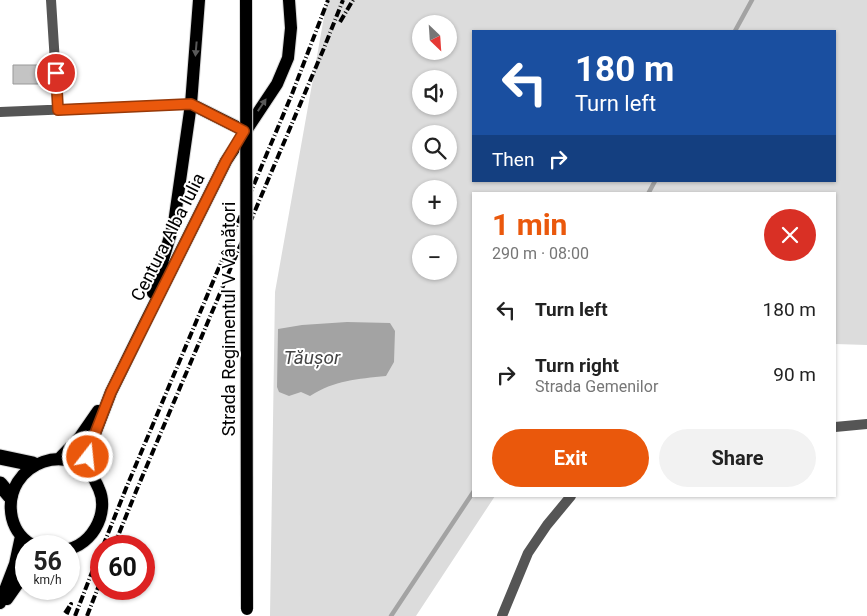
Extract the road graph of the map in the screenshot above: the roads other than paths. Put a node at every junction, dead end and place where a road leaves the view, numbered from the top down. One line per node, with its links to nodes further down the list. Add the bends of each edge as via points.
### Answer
1 (51, 0): 6 (street)
2 (199, 0): 5 (main road, Centura Alba Iulia, one-way to 5)
3 (246, 0): 26 (main road, Strada Regimentul V Vânători, bridge)
4 (289, 0): 8 (main road, Centura Alba Iulia, one-way to 4, via 277,84 288,58)
5 (191, 104): 6 (street); 8 (main road); 9 (main road, Centura Alba Iulia, via 174,222)
6 (58, 110): 7 (street)
7 (0, 112)
8 (244, 131): 9 (main road, Centura Alba Iulia)
9 (143, 327): 10 (main road, Centura Alba Iulia)
10 (111, 392): 14 (main road, Centura Alba Iulia, via 80,437); 16 (main road, Centura Alba Iulia, via 91,444)
11 (867, 424): 12 (street)
12 (836, 427)
13 (0, 457): 15 (highway)
14 (59, 459): 15 (main road); 16 (main road)
15 (34, 464): 18 (main road, via 23,472)
16 (86, 469): 21 (main road, via 102,495 102,511 98,526)
17 (0, 484): 18 (highway)
18 (10, 496): 20 (main road, via 10,510)
19 (570, 497): 27 (street, via 528,553)
20 (20, 535)
21 (80, 544)
22 (15, 564): 24 (main road)
23 (15, 588): 25 (main road)
24 (0, 603)
25 (0, 609)
26 (247, 612)
27 (502, 616)

